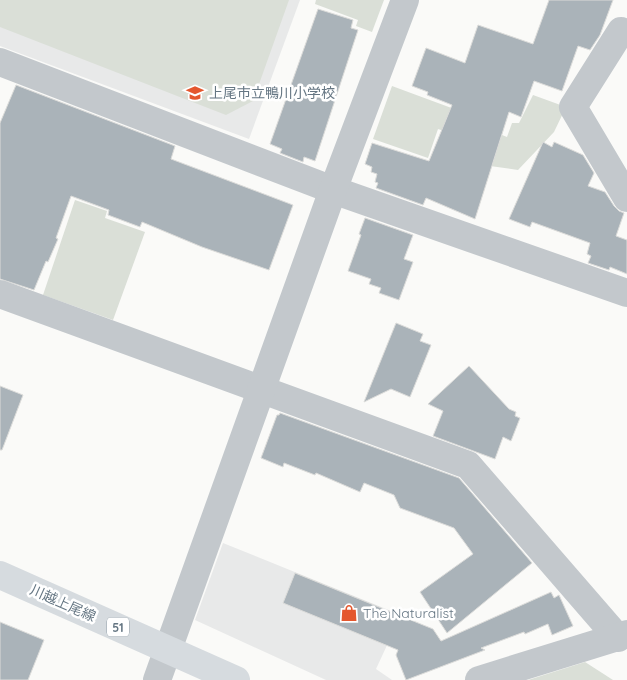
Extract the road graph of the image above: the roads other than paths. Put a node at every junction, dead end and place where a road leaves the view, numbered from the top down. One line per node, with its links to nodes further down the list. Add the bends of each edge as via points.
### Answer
1 (405, 0): 4 (street)
2 (621, 31): 5 (street, via 573,107)
3 (0, 62): 4 (street)
4 (333, 190): 6 (street); 8 (street)
5 (627, 198)
6 (627, 293)
7 (0, 294): 8 (street)
8 (262, 390): 10 (street, via 468,465); 11 (street)
9 (0, 575): 11 (main road, 川越上尾線 / 51)
10 (623, 636): 14 (street)
11 (167, 648): 12 (street); 13 (main road, 川越上尾線 / 51)
12 (156, 680)
13 (236, 680)
14 (479, 680)

